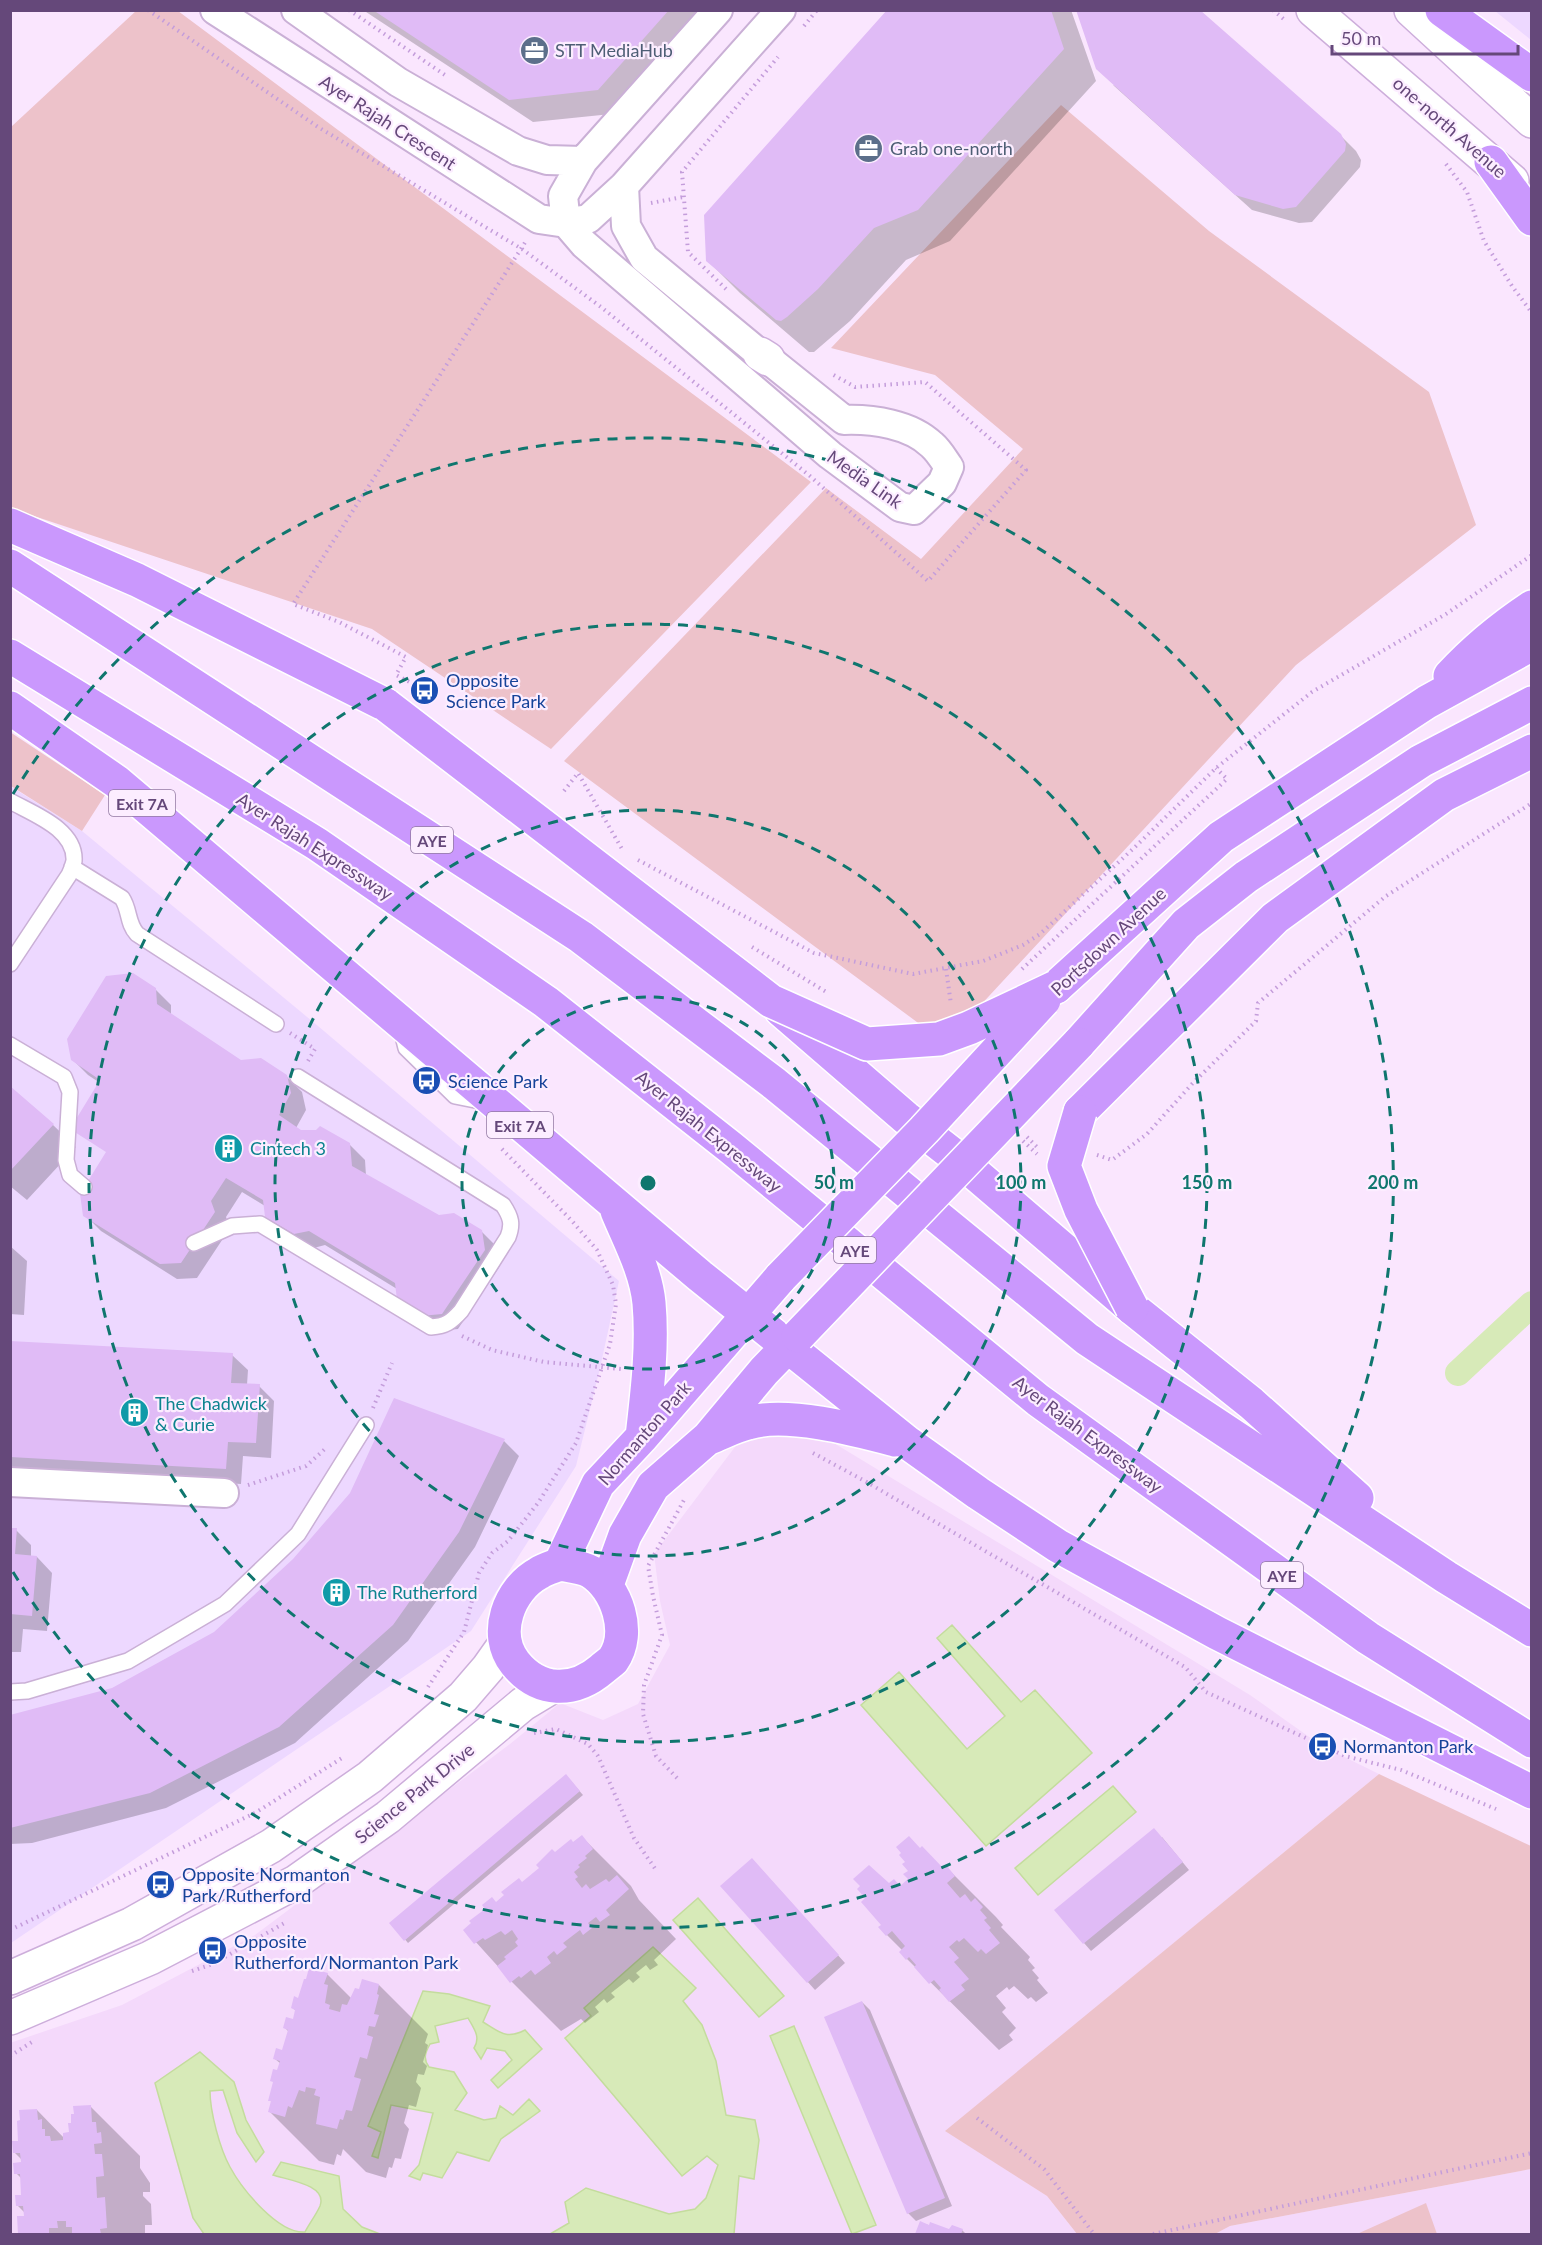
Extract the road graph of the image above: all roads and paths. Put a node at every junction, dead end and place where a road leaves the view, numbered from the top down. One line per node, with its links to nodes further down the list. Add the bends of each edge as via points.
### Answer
1 (148, 10): 30 (path, via 318,127 522,249 293,604 339,622 406,657 396,675)
2 (215, 10): 21 (street, Ayer Rajah Crescent, via 539,219)
3 (296, 10): 16 (street, via 398,82 518,150 547,160)
4 (718, 10): 16 (street)
5 (781, 10): 18 (street)
6 (817, 10): 11 (path)
7 (1273, 10): 10 (path)
8 (1411, 10): 14 (main road)
9 (1442, 10): 13 (highway)
10 (1301, 18): 17 (main road, one-north Avenue)
11 (797, 34)
12 (784, 50): 22 (path, via 682,172 688,252)
13 (1532, 75)
14 (1532, 121)
15 (1442, 160): 23 (path, via 1467,192 1484,241)
16 (583, 161): 21 (street, via 563,196)
17 (1491, 162): 19 (main road, one-north Avenue); 20 (highway)
18 (624, 186): 21 (street, via 588,219); 21 (street, Media Link, via 626,226 644,258 844,420 860,419 907,428 932,444 950,467 942,483 914,510 900,507 830,455 584,244)
19 (1532, 198)
20 (1532, 219)
21 (566, 223)
22 (729, 291)
23 (1532, 313)
24 (10, 525): 47 (highway, bridge, via 137,580 386,705)
25 (1532, 555): 35 (path, via 1446,614 1312,692)
26 (10, 566): 77 (highway, AYE, via 581,937 775,1084 1087,1339)
27 (1532, 607): 31 (highway, via 1468,657)
28 (1532, 644): 31 (highway, Portsdown Avenue)
29 (10, 656): 85 (highway, Ayer Rajah Expressway / AYE, via 317,844 546,1002 1038,1400 1368,1638)
30 (425, 690)
31 (1427, 702): 45 (highway, Portsdown Avenue, via 1221,837)
32 (1532, 703): 49 (highway, via 1421,761 1246,877 1186,924)
33 (10, 708): 58 (highway, Exit 7A, via 117,782)
34 (1532, 751): 55 (highway, bridge, via 1444,795 1275,918 1080,1112)
35 (1216, 768): 40 (path, via 1040,934 983,961 913,974 814,952); 44 (path, via 1227,779)
36 (564, 791): 39 (path, via 578,773)
37 (10, 801): 41 (lane, via 61,831 69,840)
38 (1532, 803): 55 (path, via 1386,896 1258,1003 1256,1021 1147,1134 1112,1160)
39 (625, 853)
40 (635, 859)
41 (72, 867): 43 (lane); 48 (lane, via 122,898 137,934)
42 (747, 945): 46 (path)
43 (10, 964)
44 (1014, 977)
45 (1056, 987): 47 (highway, bridge, via 939,1039 867,1044); 53 (highway, Portsdown Avenue, bridge)
46 (838, 999)
47 (771, 1001): 53 (highway, bridge)
48 (276, 1024): 51 (path)
49 (1078, 1044): 55 (highway, bridge, via 1059,1110); 56 (highway, bridge)
50 (10, 1045): 57 (lane, via 64,1077 70,1092 66,1160 70,1175)
51 (315, 1049)
52 (298, 1077): 62 (lane, via 503,1205 509,1215 512,1226 508,1237 461,1311)
53 (922, 1131): 56 (highway); 61 (highway, Portsdown Avenue, bridge)
54 (491, 1138): 65 (path, via 597,1250 613,1285 616,1304)
55 (1078, 1159): 60 (highway, bridge, via 1081,1210)
56 (963, 1163): 60 (highway, bridge); 63 (highway, bridge)
57 (84, 1186)
58 (614, 1205): 61 (highway, Exit 7A); 66 (highway, via 639,1264 649,1301)
59 (194, 1243): 62 (lane, via 232,1226 260,1224 416,1319 431,1327)
60 (1132, 1308): 77 (highway, via 1251,1403)
61 (752, 1310): 63 (highway); 68 (highway, Normanton Park)
62 (443, 1326): 65 (path, via 492,1350 544,1362)
63 (793, 1341): 69 (highway); 71 (highway)
64 (392, 1363): 67 (path)
65 (600, 1368): 66 (path); 83 (path, via 576,1443 538,1503 479,1573 464,1632)
66 (649, 1372): 68 (highway)
67 (365, 1420): 82 (lane, via 298,1534 225,1604 128,1662 27,1691)
68 (642, 1437): 76 (highway, Normanton Park, via 598,1484)
69 (708, 1438): 71 (highway, via 750,1422 781,1420 842,1425); 78 (highway, via 653,1486 625,1535)
70 (332, 1443): 74 (path, via 306,1466)
71 (908, 1443): 88 (highway, via 1058,1546 1216,1633)
72 (806, 1451): 89 (path, via 863,1480 1185,1667 1206,1692 1345,1756 1401,1770)
73 (10, 1482): 74 (street)
74 (224, 1493)
75 (688, 1496): 87 (path, via 648,1566 662,1635 644,1684 643,1714 656,1756)
76 (560, 1564): 78 (highway, via 589,1570); 80 (highway, via 538,1573 513,1598 504,1622)
77 (1446, 1577): 79 (highway, AYE)
78 (608, 1585): 81 (highway, via 619,1610 621,1637 613,1660 571,1687)
79 (1532, 1630)
80 (505, 1644): 81 (highway, via 514,1662 531,1679); 94 (main road, via 463,1696 370,1777 271,1846 132,1924)
81 (553, 1686): 95 (main road, Science Park Drive, via 523,1704 388,1817 297,1882 150,1958 42,2003)
82 (10, 1692)
83 (424, 1692)
84 (527, 1734): 90 (path, via 556,1729 588,1744 598,1756 634,1838)
85 (1532, 1741)
86 (349, 1754): 92 (path, via 255,1813)
87 (677, 1778)
88 (1532, 1792)
89 (1499, 1810)
90 (656, 1870)
91 (294, 1918): 93 (path, via 213,1964)
92 (10, 1930)
93 (181, 1974)
94 (10, 1978)
95 (13, 2025)
96 (42, 2037): 97 (path)
97 (10, 2056)
98 (977, 2118): 100 (path, via 1044,2169)
99 (1532, 2153): 101 (path)
100 (1094, 2235)
101 (1153, 2235)

